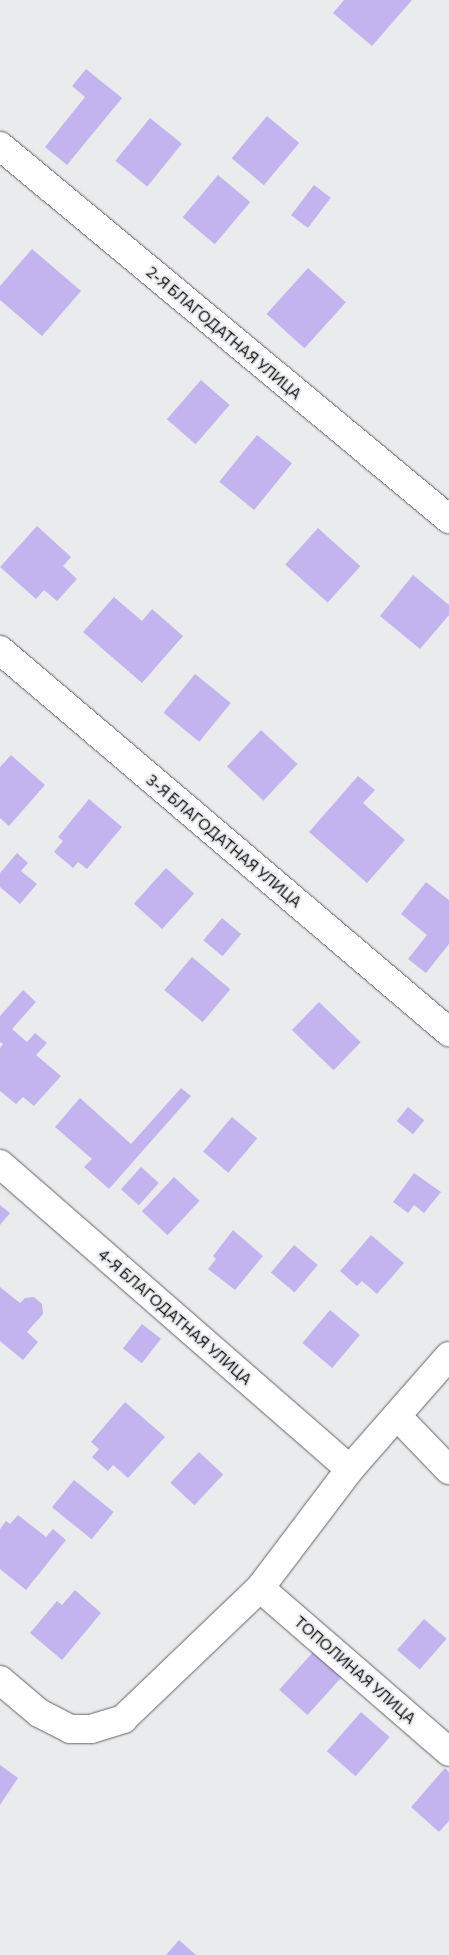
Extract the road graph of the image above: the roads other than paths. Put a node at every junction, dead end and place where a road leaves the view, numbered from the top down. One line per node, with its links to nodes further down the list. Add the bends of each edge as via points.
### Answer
1 (0, 146): 2 (street, 2-Я БЛАГОДАТНАЯ УЛИЦА)
2 (449, 519)
3 (0, 650): 4 (street, 3-Я БЛАГОДАТНАЯ УЛИЦА)
4 (449, 1032)
5 (0, 1164): 8 (street, 4-Я БЛАГОДАТНАЯ УЛИЦА)
6 (449, 1356): 7 (street)
7 (397, 1416): 8 (street); 9 (street)
8 (350, 1469): 10 (street)
9 (449, 1470)
10 (260, 1588): 11 (street, via 123,1719 91,1729 70,1728 39,1713); 12 (street, ТОПОЛИНАЯ УЛИЦА)
11 (0, 1680)
12 (449, 1752)

